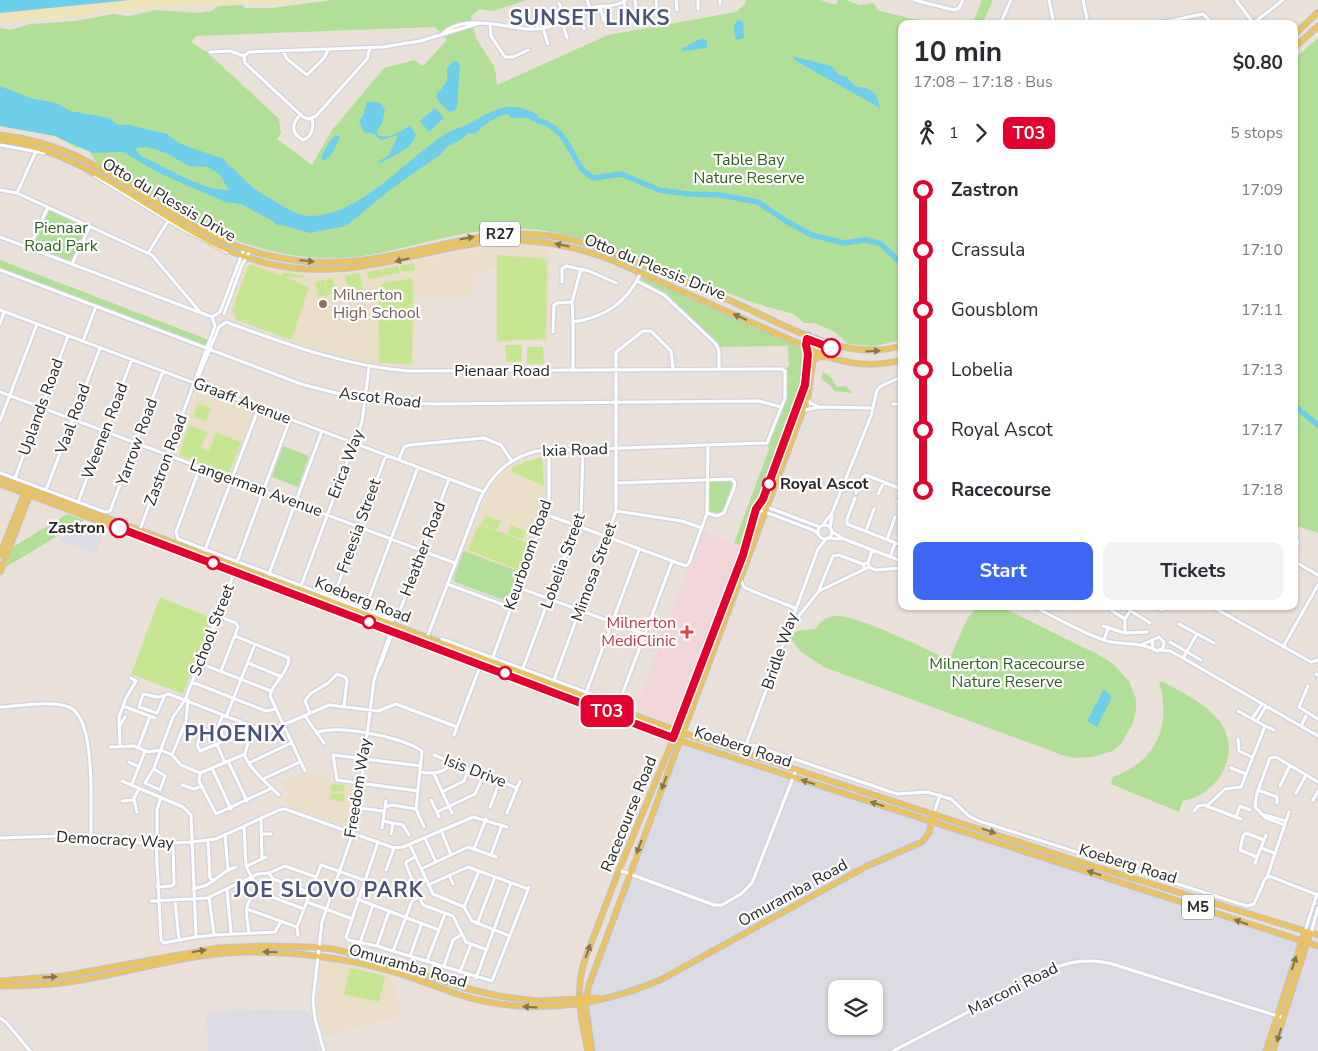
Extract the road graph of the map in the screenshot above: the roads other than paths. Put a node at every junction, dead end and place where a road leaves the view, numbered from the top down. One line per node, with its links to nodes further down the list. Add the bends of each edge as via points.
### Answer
1 (587, 0): 18 (street)
2 (614, 0): 16 (street)
3 (636, 0): 25 (street)
4 (656, 0): 23 (street)
5 (676, 0): 21 (street)
6 (698, 0): 19 (street)
7 (914, 0): 8 (street, via 954,10 959,8)
8 (962, 0)
9 (1011, 0): 27 (street)
10 (1049, 0): 28 (street)
11 (1083, 0): 29 (street)
12 (1236, 0): 32 (street)
13 (1282, 0): 33 (street)
14 (625, 1): 16 (street); 26 (street)
15 (558, 3): 34 (street)
16 (615, 5): 17 (street)
17 (600, 6): 18 (street); 35 (street)
18 (590, 8): 22 (street)
19 (698, 9)
20 (534, 10): 39 (street)
21 (677, 10)
22 (579, 12): 34 (street); 40 (street)
23 (657, 12)
24 (1318, 12): 41 (main road)
25 (637, 14)
26 (626, 17)
27 (1002, 20)
28 (1053, 20)
29 (1087, 20)
30 (1175, 20): 31 (street, via 1204,14)
31 (1209, 20)
32 (1251, 20)
33 (1257, 20)
34 (563, 21): 38 (street); 42 (street)
35 (604, 21)
36 (490, 24): 39 (street); 45 (street, via 480,23 413,43); 47 (street, via 491,36 505,57)
37 (1318, 26): 44 (main road)
38 (543, 28): 39 (street); 43 (street)
39 (538, 29)
40 (584, 29)
41 (1298, 31)
42 (567, 38)
43 (548, 44)
44 (1298, 44)
45 (370, 48): 46 (street); 52 (street, via 366,59)
46 (328, 50): 48 (street); 48 (street, via 307,75)
47 (528, 50)
48 (282, 51): 50 (street, via 250,52)
49 (210, 52): 50 (street, via 230,51)
50 (244, 56): 51 (street, via 245,64)
51 (301, 114): 52 (street, via 307,119); 52 (street, via 294,122 294,130 295,135 303,140 313,128)
52 (312, 118)
53 (0, 135): 64 (main road, Otto du Plessis Drive / R27, via 37,142 71,154 198,229)
54 (0, 140): 68 (main road, Otto du Plessis Drive / R27, via 39,148 75,161 195,233)
55 (0, 145): 56 (street)
56 (36, 151): 58 (street); 60 (street, via 78,166)
57 (0, 190): 58 (street)
58 (17, 193): 59 (street)
59 (48, 207): 61 (street); 63 (street)
60 (168, 221): 66 (street); 67 (street)
61 (90, 226): 66 (street); 70 (street)
62 (0, 237): 63 (street)
63 (29, 248): 70 (street)
64 (244, 249): 65 (main road, Otto du Plessis Drive / R27); 68 (street)
65 (250, 251): 69 (street); 93 (main road, Otto du Plessis Drive / R27, one-way to 93, via 297,260 342,262 483,235 555,236 602,248)
66 (148, 252): 78 (street)
67 (227, 252)
68 (241, 255): 69 (main road, Otto du Plessis Drive / R27); 74 (street)
69 (248, 258): 73 (main road, Otto du Plessis Drive / R27, one-way to 69, via 582,250 524,240 476,244 346,269 292,268); 74 (street)
70 (72, 264): 81 (street)
71 (581, 269): 76 (street, via 564,266); 77 (street); 79 (street)
72 (0, 270): 80 (street, Ascot Road)
73 (641, 273): 75 (street); 97 (main road, Otto du Plessis Drive / R27, one-way to 73)
74 (235, 278): 85 (street)
75 (637, 281): 88 (street, via 614,309 595,318); 108 (street, via 664,295 716,344)
76 (562, 282)
77 (616, 283)
78 (191, 301): 81 (street); 84 (street)
79 (572, 302): 88 (street); 92 (street, via 554,305)
80 (96, 306): 96 (street); 100 (street, Ascot Road)
81 (185, 307): 84 (street)
82 (0, 310): 83 (street, Graaff Avenue)
83 (4, 312): 89 (street); 90 (street, Graaff Avenue)
84 (200, 312): 86 (street)
85 (222, 313): 86 (street); 87 (street)
86 (212, 317): 91 (street)
87 (226, 322): 91 (street); 106 (street, Pienaar Road, via 322,356)
88 (573, 322): 112 (street)
89 (0, 324)
90 (37, 324): 94 (street, Graaff Avenue); 116 (street)
91 (217, 326): 100 (street, Zastron Road)
92 (553, 332)
93 (808, 335): 95 (main road, Otto du Plessis Drive / R27); 97 (main road, Racecourse Road)
94 (68, 336): 96 (street, Graaff Avenue); 122 (street, Uplands Road)
95 (816, 338): 98 (main road, Otto du Plessis Drive / R27, one-way to 98, via 860,351); 101 (main road, Racecourse Road)
96 (83, 341): 99 (street, Graaff Avenue)
97 (806, 345): 101 (main road, Otto du Plessis Drive / R27); 164 (main road, Racecourse Road, via 802,387)
98 (898, 347)
99 (100, 348): 103 (street, Graaff Avenue); 128 (street, Vaal Road)
100 (208, 349): 114 (street, Zastron Road); 118 (street, Ascot Road, via 301,384)
101 (813, 350): 102 (main road, Otto du Plessis Drive / R27); 105 (main road, Racecourse Road)
102 (831, 358): 104 (main road, Otto du Plessis Drive / R27, via 860,365); 105 (main road, via 818,357)
103 (132, 359): 111 (street, Graaff Avenue); 131 (street, Weenen Road)
104 (898, 361)
105 (812, 363): 117 (main road, Racecourse Road)
106 (369, 367): 112 (street, Pienaar Road, via 422,372); 118 (street, Erica Way)
107 (673, 369): 108 (street, Pienaar Road); 109 (street, Pienaar Road); 109 (street, Mimosa Street, via 671,352 648,330 617,350)
108 (719, 369): 110 (street, Pienaar Road)
109 (616, 370): 112 (street, Pienaar Road); 119 (street, Mimosa Street)
110 (784, 370): 124 (street, Ixia Road, via 786,393)
111 (163, 371): 114 (street, Graaff Avenue); 133 (street, Yarrow Road)
112 (573, 371)
113 (898, 378): 126 (street, via 879,388)
114 (195, 384): 123 (street, Graaff Avenue); 139 (street, Zastron Road)
115 (0, 392): 116 (street, Langerman Avenue)
116 (10, 395): 122 (street, Langerman Avenue); 130 (street)
117 (808, 397): 125 (street, via 812,405); 127 (main road, Racecourse Road)
118 (365, 399): 119 (street, Ascot Road, via 415,404); 134 (street, Erica Way, via 362,422)
119 (616, 403): 124 (street, Ascot Road, via 759,401); 136 (street, Mimosa Street)
120 (892, 404): 121 (street)
121 (898, 404)
122 (42, 406): 128 (street, Langerman Avenue); 147 (street, Uplands Road)
123 (259, 407): 129 (street, Graaff Avenue); 148 (street)
124 (781, 407): 135 (street, Ixia Road, via 768,443)
125 (820, 407): 126 (street); 127 (street)
126 (873, 408): 168 (street)
127 (803, 411): 166 (main road, Racecourse Road)
128 (73, 419): 131 (street, Langerman Avenue); 155 (street, Vaal Road)
129 (290, 419): 132 (street, Graaff Avenue); 156 (street, School Street)
130 (0, 421)
131 (105, 431): 133 (street, Langerman Avenue); 162 (street, Weenen Road)
132 (322, 431): 134 (street, Graaff Avenue); 163 (street)
133 (137, 443): 139 (street, Langerman Avenue); 162 (street, Yarrow Road, via 112,509 109,512)
134 (354, 443): 140 (street, Graaff Avenue); 170 (street, Erica Way)
135 (708, 445): 136 (street, Ixia Road); 150 (street)
136 (616, 449): 137 (street, Ixia Road); 152 (street, Mimosa Street)
137 (583, 450): 138 (street, Ixia Road); 174 (street, Lobelia Street, via 582,508)
138 (549, 451): 142 (street, Ixia Road); 171 (street, Keurboom Road, via 549,499)
139 (169, 455): 143 (street, Langerman Avenue); 179 (street, Zastron Road)
140 (386, 455): 141 (street, Graaff Avenue); 173 (street, Freesia Street)
141 (399, 459): 142 (street, via 409,444 484,438 501,444); 144 (street, Graaff Avenue)
142 (511, 460): 158 (street, Ixia Road, via 493,477)
143 (200, 467): 148 (street, Langerman Avenue); 189 (street, via 176,537)
144 (418, 467): 149 (street, Graaff Avenue); 181 (street)
145 (0, 473): 147 (street)
146 (0, 478): 157 (main road, Koeberg Road / M5)
147 (14, 478): 155 (street)
148 (232, 479): 156 (street, Langerman Avenue); 189 (street)
149 (449, 479): 158 (street, Graaff Avenue); 192 (street, Heather Road)
150 (707, 480): 152 (street); 169 (street); 169 (street, via 729,478 735,483 724,514)
151 (884, 482): 154 (street); 159 (street, via 864,476); 160 (street)
152 (617, 483): 167 (street, Mimosa Street)
153 (0, 484): 157 (main road, Koeberg Road / M5)
154 (898, 488)
155 (46, 490): 162 (street)
156 (264, 491): 163 (street, Langerman Avenue); 200 (street, School Street)
157 (28, 492): 179 (main road, Koeberg Road / M5); 193 (main road); 204 (main road)
158 (484, 492): 197 (street, Ixia Road)
159 (856, 493)
160 (878, 494)
161 (855, 498): 178 (street, via 847,522)
162 (78, 502)
163 (295, 502): 170 (street, Langerman Avenue); 205 (street)
164 (758, 507): 166 (street); 299 (main road, Racecourse Road)
165 (874, 509): 178 (street)
166 (766, 510): 175 (street); 180 (street); 207 (main road, Racecourse Road)
167 (616, 511): 176 (street, via 682,521); 182 (street, Mimosa Street)
168 (832, 512): 175 (street); 177 (street)
169 (707, 513): 176 (street)
170 (327, 514): 173 (street, Langerman Avenue); 212 (street, Erica Way)
171 (545, 514): 174 (street); 213 (street, Keurboom Road)
172 (895, 517): 185 (street)
173 (359, 526): 181 (street, Langerman Avenue); 217 (street, Freesia Street)
174 (576, 526): 182 (street); 218 (street, Lobelia Street)
175 (821, 526): 177 (street); 180 (street, Bridle Way)
176 (702, 528): 196 (street, via 687,565)
177 (830, 530): 183 (street, Bridle Way); 184 (street)
178 (866, 531): 185 (street)
179 (139, 533): 200 (main road, Koeberg Road / M5)
180 (819, 535): 183 (street); 188 (street, Bridle Way)
181 (390, 538): 192 (street, Langerman Avenue); 221 (street)
182 (608, 538): 190 (street); 222 (street, Mimosa Street)
183 (827, 538): 184 (street); 188 (street, Bridle Way)
184 (844, 540): 191 (street)
185 (887, 540): 186 (street)
186 (895, 543): 187 (street); 194 (street)
187 (898, 544)
188 (818, 549): 220 (street, Bridle Way)
189 (205, 550): 200 (street)
190 (640, 550): 196 (street); 230 (street)
191 (872, 550): 194 (street); 198 (street)
192 (423, 551): 197 (street, Langerman Avenue); 221 (street, Heather Road, via 396,619)
193 (0, 555)
194 (890, 557): 195 (street)
195 (898, 560)
196 (672, 562): 238 (street)
197 (455, 563): 209 (street, Ixia Road)
198 (868, 563): 201 (street); 202 (street)
199 (1298, 563): 206 (street)
200 (236, 566): 205 (street); 227 (street, School Street); 234 (main road, Koeberg Road / M5)
201 (864, 566): 202 (street); 208 (street, via 835,554); 210 (street, via 859,573)
202 (869, 567): 203 (street, via 875,570)
203 (898, 568)
204 (0, 572)
205 (269, 574): 212 (street)
206 (1318, 575)
207 (741, 577): 214 (street, via 742,584); 216 (main road, Racecourse Road)
208 (822, 583): 210 (street); 215 (street)
209 (447, 584): 219 (street); 242 (street, Ixia Road)
210 (828, 585): 215 (street)
211 (1318, 585): 250 (street)
212 (301, 586): 217 (street)
213 (517, 587): 218 (street); 219 (street, Keurboom Road)
214 (750, 590): 216 (street, via 739,590); 220 (street)
215 (819, 591): 228 (street)
216 (734, 594): 301 (main road, Racecourse Road)
217 (333, 598): 221 (street)
218 (549, 599): 222 (street); 262 (street, Lobelia Street)
219 (510, 607): 255 (street, Keurboom Road)
220 (795, 608): 318 (street, Bridle Way)
221 (365, 610)
222 (581, 610): 230 (street); 267 (street, Mimosa Street)
223 (1040, 610): 243 (street)
224 (1218, 610): 250 (street)
225 (1112, 611): 229 (street)
226 (1131, 611): 229 (street); 231 (street)
227 (218, 616): 240 (street, via 237,624); 259 (street, School Street)
228 (798, 617)
229 (1125, 619): 237 (street)
230 (613, 622): 238 (street); 271 (street)
231 (1150, 623)
232 (1179, 624): 239 (street)
233 (1104, 626): 235 (street)
234 (393, 628): 242 (main road, Koeberg Road / M5); 280 (street, Freedom Way, via 378,668)
235 (1109, 628): 237 (street); 243 (street)
236 (1147, 632): 237 (street)
237 (1125, 633)
238 (644, 634): 271 (street, via 618,702)
239 (1197, 634): 247 (street); 254 (street)
240 (235, 636): 248 (street); 263 (street)
241 (442, 639): 255 (street)
242 (426, 640): 261 (main road, Koeberg Road / M5); 299 (main road, Koeberg Road / M5)
243 (1104, 640): 249 (street)
244 (1152, 640): 245 (street, via 1157,637); 249 (street); 251 (street)
245 (1164, 642): 252 (street); 253 (street)
246 (1170, 642): 254 (street)
247 (1214, 643)
248 (255, 644): 260 (street); 264 (street, via 288,656 290,660)
249 (1140, 645): 251 (street)
250 (1283, 647): 258 (street, via 1311,662)
251 (1153, 649): 252 (street)
252 (1159, 650): 253 (street)
253 (1170, 652): 256 (street)
254 (1186, 652): 256 (street); 257 (street)
255 (493, 657): 262 (street)
256 (1183, 658): 275 (street)
257 (1202, 660)
258 (1318, 660)
259 (199, 663): 263 (street); 268 (street, School Street)
260 (248, 663): 264 (street); 266 (street)
261 (481, 664): 296 (street); 306 (main road, Koeberg Road / M5)
262 (523, 668): 267 (street)
263 (221, 671): 266 (street)
264 (282, 677): 270 (street)
265 (131, 678): 276 (street, via 136,681)
266 (242, 680): 270 (street); 273 (street)
267 (554, 680): 271 (street)
268 (192, 682): 273 (street); 274 (street, School Street)
269 (1308, 686): 290 (street, via 1299,707)
270 (271, 692): 279 (street)
271 (586, 693)
272 (165, 695): 272 (street, via 157,713 139,707 143,694); 274 (street)
273 (234, 698): 279 (street, via 266,711); 284 (street)
274 (186, 700): 284 (street); 316 (street, School Street, via 174,717); 320 (street, School Street, via 186,720)
275 (1264, 705): 289 (street); 291 (street); 294 (street)
276 (123, 706): 283 (street); 295 (street)
277 (344, 706): 280 (street); 282 (street, via 329,705); 282 (street, via 347,679 336,674 308,696 305,701)
278 (0, 707): 411 (street, via 64,706 80,715 89,750)
279 (276, 709): 292 (street)
280 (370, 710): 296 (street, via 396,704); 303 (street, Freedom Way)
281 (1238, 711): 289 (street)
282 (310, 713): 285 (street)
283 (150, 716): 288 (street); 315 (street)
284 (225, 716): 297 (street); 302 (street)
285 (305, 716): 292 (street); 300 (street)
286 (1306, 716): 294 (street)
287 (125, 717): 295 (street)
288 (155, 718)
289 (1252, 719): 291 (street)
290 (1318, 719)
291 (1257, 721): 293 (street)
292 (284, 726): 297 (street, via 267,732); 309 (street)
293 (1265, 726): 298 (street); 322 (street)
294 (1301, 726): 305 (street)
295 (119, 727): 313 (street)
296 (457, 727): 304 (street)
297 (254, 728): 319 (street)
298 (1274, 730)
299 (676, 731): 301 (main road, Koeberg Road / M5); 306 (main road, Racecourse Road)
300 (316, 733): 303 (street, via 330,730); 310 (street)
301 (683, 733): 308 (main road, Racecourse Road); 318 (main road, Koeberg Road / M5)
302 (215, 734): 311 (street, via 231,739); 311 (street, via 203,728 198,750 204,751)
303 (367, 734): 323 (street, Freedom Way); 331 (street, via 387,737 422,751)
304 (454, 735)
305 (1318, 736)
306 (673, 738): 308 (main road, Koeberg Road / M5); 438 (main road, Racecourse Road)
307 (1238, 739): 322 (street, via 1239,751)
308 (680, 740): 344 (main road, Koeberg Road / M5); 442 (main road, Racecourse Road, one-way to 442)
309 (292, 743): 326 (street); 327 (street)
310 (324, 743)
311 (217, 744): 325 (street)
312 (753, 745): 364 (street, via 897,794 928,792)
313 (120, 746): 314 (street); 315 (street)
314 (110, 747)
315 (138, 748): 317 (street)
316 (161, 750): 317 (street); 320 (street); 334 (street, School Street)
317 (145, 751): 330 (street)
318 (743, 753): 336 (main road, Koeberg Road / M5)
319 (245, 754): 325 (street); 327 (street)
320 (172, 755): 339 (street, via 181,765)
321 (434, 755): 328 (street, Isis Drive)
322 (1252, 757): 341 (street)
323 (364, 759): 331 (street); 351 (street, Freedom Way); 351 (street, via 333,755 337,780)
324 (129, 762): 330 (street)
325 (227, 762): 332 (street); 370 (street)
326 (300, 762): 337 (street); 345 (street)
327 (249, 763): 345 (street)
328 (451, 763): 335 (street, Isis Drive); 340 (street, via 448,768)
329 (1290, 765): 343 (street); 354 (street); 358 (street, via 1272,757)
330 (139, 766): 350 (street)
331 (421, 766): 338 (street)
332 (212, 768): 339 (street); 378 (street)
333 (1231, 768): 341 (street)
334 (154, 769): 334 (street, School Street, via 164,776 160,790 146,784)
335 (468, 769): 342 (street, Isis Drive); 361 (street, via 464,781)
336 (796, 770): 344 (street); 388 (main road, Koeberg Road / M5)
337 (305, 771)
338 (420, 772): 340 (street); 360 (street)
339 (200, 773): 353 (street)
340 (434, 774): 361 (street)
341 (1246, 774): 374 (street, via 1240,788 1226,789)
342 (484, 775): 347 (street, Isis Drive); 373 (street, via 477,793)
343 (1306, 775): 349 (street); 362 (street)
344 (794, 777): 395 (main road, Koeberg Road / M5, one-way to 344); 442 (street, via 756,876 741,894 714,905)
345 (263, 779): 355 (street)
346 (122, 781): 350 (street)
347 (500, 781): 356 (street, Isis Drive); 377 (street)
348 (520, 781): 356 (street)
349 (1318, 782)
350 (132, 784): 357 (street)
351 (361, 784): 360 (street); 376 (street, Freedom Way)
352 (182, 785): 353 (street, via 194,789)
353 (202, 786): 378 (street, via 214,813)
354 (1280, 786)
355 (272, 788): 363 (street); 370 (street)
356 (517, 788): 387 (street)
357 (139, 789): 365 (street); 366 (street)
358 (1258, 790): 372 (street, via 1277,797); 397 (street, via 1255,807 1261,814)
359 (1318, 791): 368 (street)
360 (418, 792): 379 (street)
361 (442, 792): 373 (street)
362 (1296, 793)
363 (278, 795)
364 (940, 795): 388 (street); 447 (street, via 955,801 969,816 979,821 1247,906 1254,904)
365 (161, 797): 412 (street, via 157,810); 417 (street, via 189,812)
366 (134, 799): 369 (street); 383 (street)
367 (431, 800): 384 (street)
368 (1313, 800)
369 (122, 801)
370 (247, 801): 378 (street)
371 (386, 801): 375 (street)
372 (1278, 803)
373 (449, 806): 384 (street); 386 (street)
374 (1208, 806): 382 (street, via 1201,805); 390 (street)
375 (386, 807): 379 (street); 381 (street)
376 (358, 808): 381 (street); 407 (street, Freedom Way)
377 (490, 808)
378 (231, 809)
379 (416, 809): 400 (street)
380 (1250, 810): 390 (street, via 1240,806)
381 (383, 811): 394 (street)
382 (1194, 811)
383 (137, 812)
384 (437, 812): 389 (street)
385 (1289, 812): 397 (street)
386 (452, 813)
387 (507, 813)
388 (934, 813): 395 (main road, Omuramba Road); 483 (main road, Koeberg Road / M5, one-way to 483)
389 (439, 816)
390 (1236, 817): 393 (street)
391 (261, 818): 398 (street, Democracy Way); 405 (street); 407 (street, Democracy Way, via 289,810)
392 (486, 819): 399 (street); 403 (street, via 473,817); 424 (street)
393 (1241, 819)
394 (383, 821): 396 (street); 402 (street)
395 (932, 822): 494 (main road, Koeberg Road / M5, one-way to 395); 512 (main road, Omuramba Road, via 926,837 918,845 892,853 867,866 662,979 637,990)
396 (393, 823): 408 (street); 410 (street, via 402,825)
397 (1285, 823): 425 (street)
398 (244, 825): 404 (street, Democracy Way); 433 (street)
399 (502, 825): 401 (street); 427 (street)
400 (424, 827)
401 (507, 827)
402 (382, 828)
403 (441, 830): 414 (street); 426 (street)
404 (225, 834): 416 (street, Democracy Way); 436 (street)
405 (262, 834): 406 (street); 433 (street, via 264,858)
406 (271, 834)
407 (353, 834): 418 (street, Democracy Way); 440 (street, Freedom Way)
408 (391, 834)
409 (1266, 834): 415 (street)
410 (409, 835)
411 (91, 836): 413 (street, Democracy Way); 419 (street, Democracy Way)
412 (157, 836)
413 (0, 838)
414 (425, 838): 421 (street); 431 (street)
415 (1264, 840): 423 (street); 430 (street, via 1246,833 1243,836 1240,850)
416 (208, 841): 417 (street, Democracy Way); 449 (street, via 210,878)
417 (192, 842): 420 (street, Democracy Way); 454 (street)
418 (378, 842): 422 (street, Democracy Way); 448 (street)
419 (156, 843): 420 (street, Democracy Way); 453 (street)
420 (173, 843): 453 (street, via 174,884)
421 (410, 845): 422 (street); 428 (street)
422 (394, 848): 437 (street)
423 (1261, 848): 425 (street); 430 (street)
424 (474, 849): 426 (street, via 468,847); 427 (street)
425 (1274, 853): 447 (street)
426 (452, 855): 431 (street)
427 (491, 855): 429 (street)
428 (415, 857): 435 (street); 459 (street, via 406,865)
429 (496, 857)
430 (1257, 857): 432 (street)
431 (436, 862): 435 (street)
432 (1255, 863)
433 (246, 866): 444 (street)
434 (236, 867): 436 (street)
435 (420, 869): 452 (street)
436 (228, 870): 449 (street)
437 (386, 870)
438 (619, 870): 442 (street); 511 (main road, Racecourse Road, one-way to 438, via 584,962)
439 (479, 871): 443 (street, via 466,867); 446 (street); 468 (street)
440 (340, 872): 445 (street, via 321,865); 448 (street); 472 (street, Freedom Way)
441 (269, 873): 444 (street); 445 (street, via 287,866); 457 (street, via 272,879)
442 (629, 874): 512 (main road, Racecourse Road)
443 (449, 876): 451 (street); 452 (street)
444 (251, 877): 455 (street); 456 (street)
445 (316, 877): 457 (street)
446 (495, 877): 450 (street); 479 (street)
447 (1267, 877): 458 (street)
448 (364, 880): 461 (street)
449 (214, 881): 454 (street)
450 (511, 883): 482 (street); 490 (street, via 528,888)
451 (453, 884)
452 (428, 885): 468 (street, via 434,896)
453 (157, 887): 465 (street)
454 (193, 889): 463 (street)
455 (226, 890): 460 (street); 484 (street)
456 (258, 892): 470 (street, via 250,898); 471 (street)
457 (310, 893): 466 (street)
458 (1318, 894): 483 (street)
459 (420, 897): 474 (street, via 425,906); 475 (street, via 412,901)
460 (210, 898): 463 (street); 488 (street)
461 (357, 899): 467 (street); 476 (street)
462 (175, 900): 463 (street); 465 (street); 493 (street)
463 (193, 900): 492 (street)
464 (151, 901): 465 (street)
465 (157, 901): 493 (street, via 162,942)
466 (307, 902): 471 (street); 472 (street)
467 (373, 905): 473 (street); 495 (street)
468 (464, 907): 479 (street, via 469,920)
469 (1318, 908): 486 (street)
470 (247, 909): 477 (street); 485 (street)
471 (304, 909): 480 (street)
472 (325, 910): 476 (street); 500 (street, Freedom Way)
473 (389, 911): 475 (street); 498 (street)
474 (445, 914): 481 (street); 487 (street, via 454,918)
475 (406, 917): 478 (street); 502 (street)
476 (350, 918): 495 (street, via 346,937)
477 (281, 921): 480 (street); 485 (street, via 275,932)
478 (422, 923): 481 (street); 504 (street)
479 (477, 924): 482 (street)
480 (297, 927): 489 (street)
481 (439, 930): 505 (street)
482 (494, 930): 490 (street); 501 (street)
483 (1305, 932): 486 (main road, Koeberg Road / M5); 494 (main road)
484 (231, 933): 485 (street); 488 (street)
485 (249, 933)
486 (1310, 933): 491 (main road, Koeberg Road / M5); 496 (main road)
487 (462, 934): 497 (street, via 464,940); 506 (street, via 454,938)
488 (214, 935): 492 (street)
489 (298, 935)
490 (510, 936): 508 (street, via 493,980)
491 (1318, 936)
492 (196, 937): 493 (street)
493 (179, 940)
494 (1301, 941): 496 (main road, Koeberg Road / M5); 514 (main road, one-way to 494)
495 (360, 943): 498 (street)
496 (1308, 943): 499 (main road, Koeberg Road / M5); 516 (main road)
497 (471, 944): 501 (street); 507 (street)
498 (377, 946): 502 (street)
499 (1318, 946)
500 (319, 947): 503 (street, Freedom Way); 509 (main road, Omuramba Road, one-way to 500, via 72,975 218,948); 511 (main road, Omuramba Road, via 378,960 498,996 536,1000)
501 (487, 950): 508 (street)
502 (393, 951): 504 (street)
503 (318, 956): 510 (main road, Omuramba Road, one-way to 510, via 228,953 74,981); 513 (main road, Omuramba Road, one-way to 503, via 537,1007 495,1002 462,995 390,970); 518 (street, Freedom Way, via 313,1000)
504 (410, 956): 505 (street)
505 (427, 961): 506 (street)
506 (444, 966): 507 (street)
507 (460, 972): 508 (street)
508 (476, 978)
509 (0, 981)
510 (0, 986)
511 (578, 998): 512 (main road, Omuramba Road); 513 (main road, Racecourse Road)
512 (585, 1001): 513 (main road, Omuramba Road); 520 (main road, Racecourse Road)
513 (578, 1004): 519 (main road, Racecourse Road)
514 (1277, 1016): 516 (street, Marconi Road); 521 (street, Marconi Road, via 1109,963 1086,960 1051,969); 522 (main road)
515 (0, 1018): 517 (street)
516 (1284, 1018): 523 (main road, one-way to 523)
517 (30, 1051)
518 (324, 1051)
519 (588, 1051)
520 (592, 1051)
521 (893, 1051)
522 (1266, 1051)
523 (1274, 1051)

